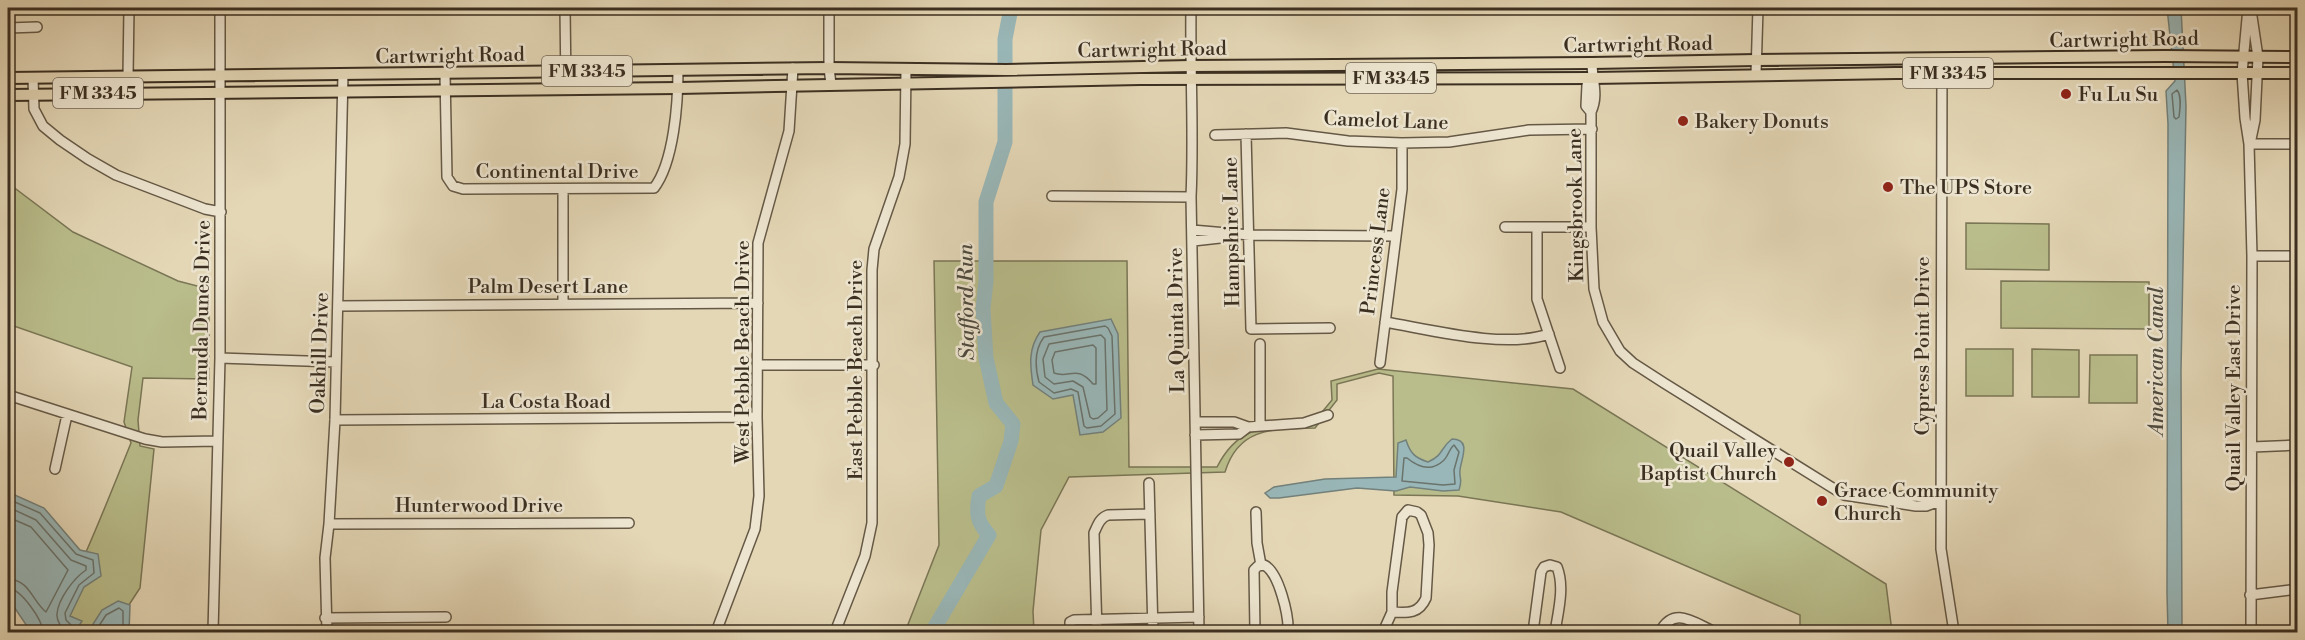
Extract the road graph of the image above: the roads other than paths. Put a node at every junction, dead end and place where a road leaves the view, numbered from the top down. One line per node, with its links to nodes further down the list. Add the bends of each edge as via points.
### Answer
1 (129, 8): 30 (street)
2 (220, 8): 31 (street, Bermuda Dunes Drive)
3 (565, 8): 21 (street)
4 (829, 8): 18 (street)
5 (1191, 8): 16 (street, La Quinta Drive)
6 (1758, 8): 14 (street)
7 (2249, 8): 10 (street, Quail Valley East Drive); 11 (street, Quail Valley East Drive)
8 (37, 27): 9 (street)
9 (8, 28)
10 (2242, 56): 11 (main road, Cartwright Road / FM 3345); 13 (main road, Cartwright Road / FM 3345); 23 (street, Quail Valley East Drive)
11 (2258, 57): 12 (main road, Cartwright Road / FM 3345); 24 (street, Quail Valley East Drive)
12 (2298, 57)
13 (1942, 59): 14 (main road, Cartwright Road / FM 3345); 22 (street, Cypress Point Drive)
14 (1756, 60): 15 (main road, Cartwright Road / FM 3345); 28 (street)
15 (1592, 63): 16 (main road, Cartwright Road / FM 3345); 35 (street, Kingsbrook Lane)
16 (1190, 66): 29 (main road, Cartwright Road / FM 3345); 34 (street, La Quinta Drive)
17 (793, 68): 18 (main road, Cartwright Road / FM 3345); 19 (main road, Cartwright Road / FM 3345); 37 (street, West Pebble Beach Drive)
18 (829, 68): 20 (main road, Cartwright Road / FM 3345); 38 (street)
19 (678, 70): 21 (main road, Cartwright Road / FM 3345); 40 (street, Continental Drive)
20 (906, 70): 29 (main road, Cartwright Road / FM 3345, via 968,69); 36 (street, East Pebble Beach Drive)
21 (566, 71): 27 (main road, Cartwright Road / FM 3345); 39 (street)
22 (1942, 73): 23 (main road, Cartwright Road / FM 3345); 28 (main road, Cartwright Road / FM 3345); 92 (street, Cypress Point Drive)
23 (2242, 73): 24 (main road, Cartwright Road / FM 3345); 50 (street, Quail Valley East Drive)
24 (2258, 73): 25 (main road, Cartwright Road / FM 3345); 50 (street, Quail Valley East Drive)
25 (2298, 73)
26 (343, 74): 27 (main road, Cartwright Road / FM 3345); 31 (main road, Cartwright Road / FM 3345); 43 (street, Oakhill Drive)
27 (445, 74): 41 (street, Continental Drive)
28 (1756, 74): 35 (main road, Cartwright Road / FM 3345)
29 (1047, 75): 34 (main road, Cartwright Road / FM 3345); 36 (main road, Cartwright Road / FM 3345)
30 (129, 76): 31 (main road, Cartwright Road / FM 3345); 33 (main road, Cartwright Road / FM 3345)
31 (219, 76): 42 (street, Bermuda Dunes Drive)
32 (8, 78): 33 (main road, Cartwright Road / FM 3345)
33 (33, 78): 45 (street)
34 (1191, 78): 35 (main road, Cartwright Road / FM 3345); 54 (street, La Quinta Drive)
35 (1592, 78): 46 (street, Kingsbrook Lane, via 1596,85)
36 (906, 83): 38 (main road, Cartwright Road / FM 3345); 76 (street, East Pebble Beach Drive, via 899,177 874,249)
37 (793, 84): 38 (main road, Cartwright Road / FM 3345); 40 (main road, Cartwright Road / FM 3345); 65 (street, West Pebble Beach Drive, via 789,131 758,243)
38 (831, 84)
39 (566, 88): 40 (main road, Cartwright Road / FM 3345); 41 (main road, Cartwright Road / FM 3345)
40 (678, 88): 52 (street, Continental Drive, via 669,150 661,179 654,188)
41 (446, 89): 43 (main road, Cartwright Road / FM 3345); 52 (street, Continental Drive, via 447,177 453,186)
42 (220, 92): 43 (main road, Cartwright Road / FM 3345); 45 (main road, Cartwright Road / FM 3345); 55 (street, Bermuda Dunes Drive)
43 (343, 92): 67 (street, Oakhill Drive)
44 (8, 94): 45 (main road, Cartwright Road / FM 3345)
45 (33, 94): 55 (street, via 34,110 43,126 88,159 116,175)
46 (1592, 129): 49 (street, Camelot Lane, via 1529,130 1449,142); 58 (street, Kingsbrook Lane)
47 (1246, 134): 48 (street, Camelot Lane); 49 (street, Camelot Lane, via 1286,133); 60 (street, Hampshire Lane)
48 (1215, 135)
49 (1402, 143): 61 (street, Princess Lane)
50 (2249, 144): 51 (street); 63 (street, Quail Valley East Drive)
51 (2298, 144)
52 (563, 189): 66 (street)
53 (1052, 196): 54 (street)
54 (1191, 197): 59 (street, La Quinta Drive)
55 (221, 212): 72 (street, Bermuda Dunes Drive)
56 (1505, 227): 57 (street)
57 (1537, 227): 58 (street); 70 (street, via 1537,299)
58 (1591, 227): 92 (street, Kingsbrook Lane, via 1599,311 1620,351 1633,363 1844,495 1878,501 1926,496)
59 (1192, 230): 60 (street); 62 (street, La Quinta Drive)
60 (1250, 235): 61 (street); 62 (street); 69 (street, Hampshire Lane, via 1251,329)
61 (1396, 236): 68 (street, Princess Lane)
62 (1193, 241): 83 (street, La Quinta Drive)
63 (2252, 256): 64 (street); 89 (street, Quail Valley East Drive)
64 (2298, 256)
65 (758, 303): 66 (street, Palm Desert Lane); 75 (street, West Pebble Beach Drive)
66 (563, 304): 67 (street, Palm Desert Lane)
67 (339, 306): 73 (street, Oakhill Drive)
68 (1385, 322): 70 (street, via 1458,335 1518,340); 74 (street, Princess Lane)
69 (1330, 328)
70 (1548, 334): 77 (street)
71 (1260, 344): 84 (street)
72 (220, 358): 73 (street); 87 (street, Bermuda Dunes Drive)
73 (336, 362): 82 (street, Oakhill Drive)
74 (1380, 363)
75 (759, 365): 76 (street); 81 (street, West Pebble Beach Drive)
76 (874, 365): 110 (street, East Pebble Beach Drive, via 872,523)
77 (1560, 368)
78 (8, 395): 79 (street)
79 (67, 415): 87 (street, via 162,442); 90 (street)
80 (1328, 415): 84 (street, via 1304,423)
81 (757, 417): 82 (street, La Costa Road); 109 (street, West Pebble Beach Drive, via 759,496 755,529)
82 (335, 420): 96 (street, Oakhill Drive)
83 (1195, 422): 85 (street, via 1234,422); 86 (street, La Quinta Drive)
84 (1260, 426): 85 (street)
85 (1248, 427): 86 (street, via 1239,434)
86 (1195, 435): 102 (street, La Quinta Drive)
87 (218, 441): 107 (street, Bermuda Dunes Drive)
88 (2298, 446): 89 (street)
89 (2252, 447): 99 (street, Quail Valley East Drive)
90 (55, 469)
91 (1149, 483): 94 (street)
92 (1940, 501): 122 (street, Cypress Point Drive, via 1941,549)
93 (1256, 512): 97 (street)
94 (1150, 514): 104 (street); 105 (street, via 1108,514 1098,524)
95 (629, 523): 96 (street, Hunterwood Drive)
96 (329, 524): 103 (street, Oakhill Drive)
97 (1262, 565): 106 (street, via 1254,570); 116 (street, via 1274,572 1289,623)
98 (2298, 589): 99 (street)
99 (2250, 595): 123 (street, Quail Valley East Drive)
100 (1392, 612): 100 (street, via 1414,612 1426,598 1428,533 1421,515 1408,510 1402,517); 117 (street)
101 (446, 617): 103 (street)
102 (1199, 617): 104 (street); 114 (street, La Quinta Drive)
103 (325, 618): 108 (street, Oakhill Drive)
104 (1152, 618): 105 (street); 113 (street)
105 (1096, 619): 111 (street, via 1070,622); 112 (street)
106 (1256, 632): 115 (street)
107 (213, 633)
108 (327, 633)
109 (716, 633)
110 (835, 633)
111 (1070, 633)
112 (1096, 633)
113 (1153, 633)
114 (1199, 633)
115 (1247, 633)
116 (1288, 633)
117 (1383, 633)
118 (1533, 633): 119 (street, via 1541,572 1550,565 1557,567 1560,578)
119 (1555, 633)
120 (1660, 633): 121 (street, via 1675,617)
121 (1715, 633)
122 (1954, 633)
123 (2251, 633)

